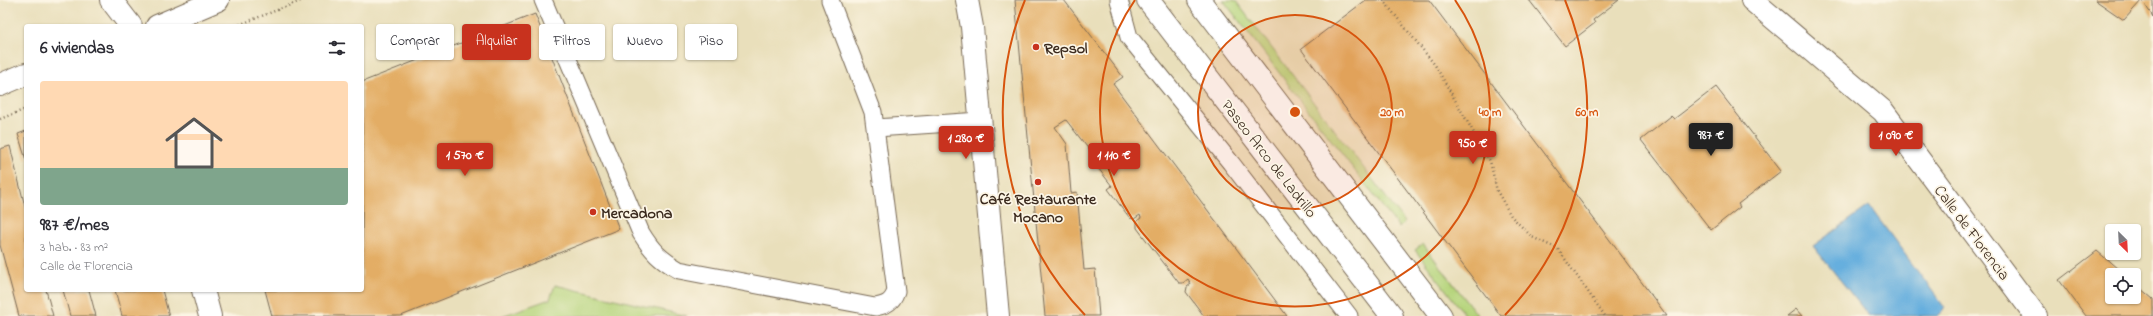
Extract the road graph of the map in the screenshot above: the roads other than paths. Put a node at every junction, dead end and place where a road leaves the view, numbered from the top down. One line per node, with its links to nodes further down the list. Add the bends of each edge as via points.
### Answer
1 (111, 0): 10 (main road)
2 (218, 0): 11 (main road)
3 (543, 0): 15 (lane, via 640,233 662,261 679,270 875,307 885,306 894,299 896,291)
4 (830, 0): 15 (lane, via 873,112)
5 (967, 0): 14 (main road, via 972,26)
6 (1119, 0): 19 (lane, Paseo Arco de Ladrillo, via 1129,37 1231,163)
7 (1148, 0): 20 (main road, Paseo Arco de Ladrillo)
8 (1199, 0): 21 (main road)
9 (1752, 0): 22 (main road, Calle de Florencia, via 1882,111)
10 (129, 24)
11 (162, 24)
12 (24, 75): 13 (main road)
13 (0, 85)
14 (980, 121): 15 (lane); 18 (main road)
15 (876, 128)
16 (204, 292): 17 (main road)
17 (210, 316)
18 (998, 316)
19 (1349, 316)
20 (1392, 316)
21 (1441, 316)
22 (2036, 316)

